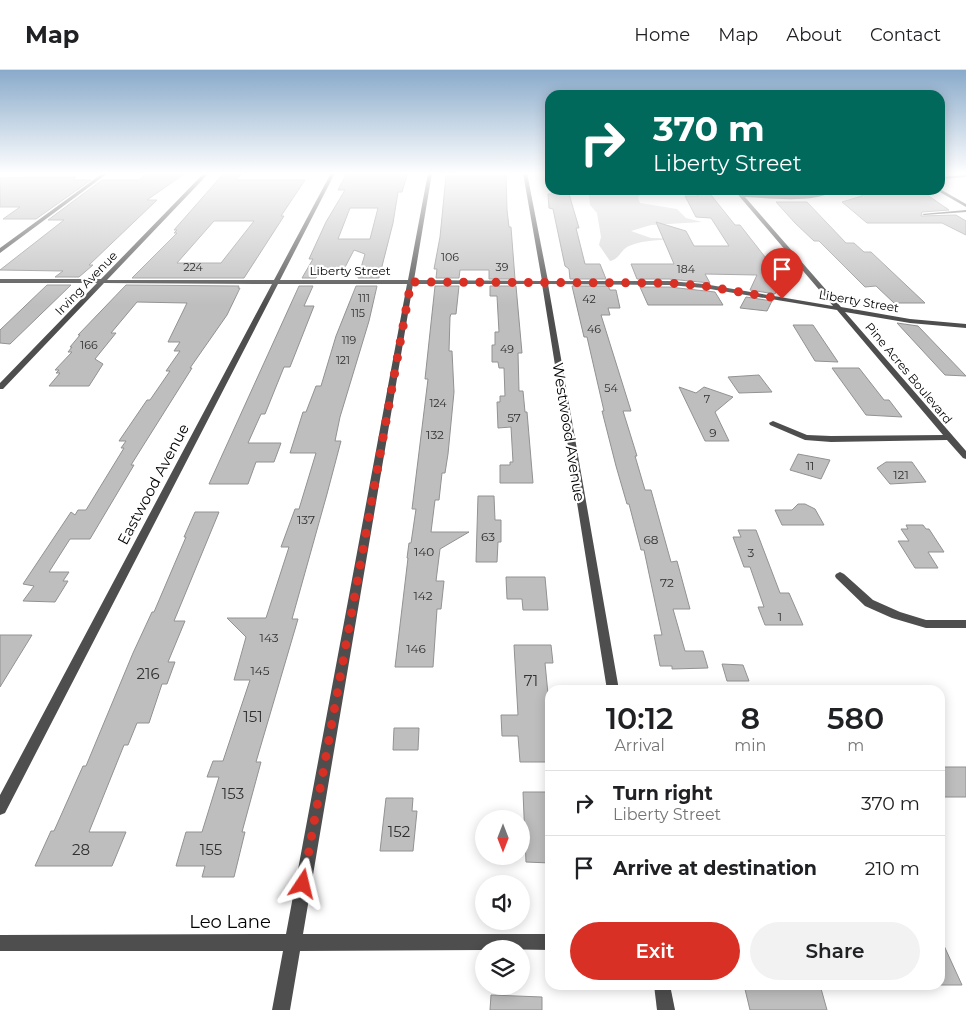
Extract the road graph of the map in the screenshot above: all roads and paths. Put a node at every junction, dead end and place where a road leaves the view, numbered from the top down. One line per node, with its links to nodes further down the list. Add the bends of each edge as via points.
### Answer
1 (46, 217): 7 (street)
2 (165, 217): 9 (street, Irving Avenue)
3 (310, 217): 10 (street, Eastwood Avenue)
4 (422, 217): 11 (street)
5 (533, 217): 12 (street, Westwood Avenue)
6 (760, 217): 13 (street, Pine Acres Boulevard)
7 (0, 251)
8 (0, 281): 9 (street, Liberty Street)
9 (104, 281): 10 (street, Liberty Street); 15 (street, Irving Avenue)
10 (277, 282): 11 (street, Liberty Street); 22 (street, Eastwood Avenue)
11 (411, 282): 12 (street, Liberty Street); 23 (street)
12 (545, 282): 13 (street, Liberty Street, via 704,286); 21 (street, Westwood Avenue)
13 (840, 309): 14 (street, Liberty Street, via 910,321); 17 (street, Pine Acres Boulevard)
14 (966, 326)
15 (0, 387)
16 (773, 423): 17 (street, via 806,437)
17 (949, 438): 18 (street, Pine Acres Boulevard)
18 (966, 456)
19 (840, 576): 20 (street, via 869,602 896,615 926,624)
20 (966, 624)
21 (612, 685)
22 (0, 809)
23 (293, 941): 24 (street, Leo Lane); 25 (street, Leo Lane); 27 (street)
24 (545, 942)
25 (0, 943)
26 (663, 990): 28 (street)
27 (281, 1010)
28 (666, 1010)

